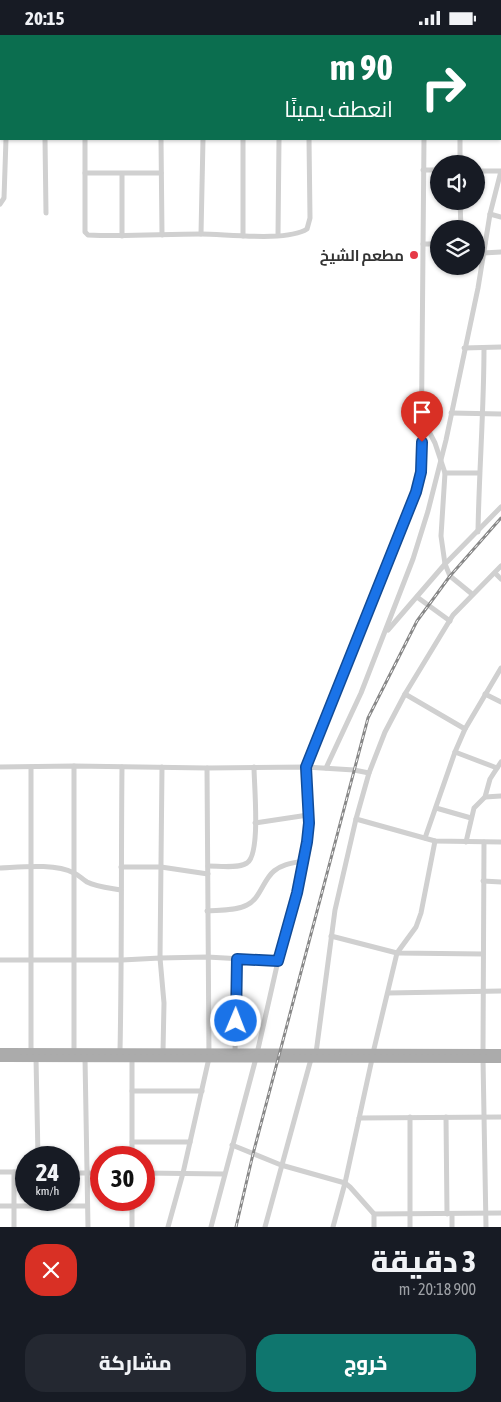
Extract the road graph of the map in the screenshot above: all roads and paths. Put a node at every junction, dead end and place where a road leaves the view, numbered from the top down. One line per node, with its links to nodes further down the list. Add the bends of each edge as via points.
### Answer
1 (6, 140): 18 (street, via 4,198)
2 (44, 140): 19 (street)
3 (85, 140): 15 (street)
4 (161, 140): 16 (street)
5 (203, 140): 22 (street)
6 (243, 140): 26 (street)
7 (279, 140): 24 (street)
8 (309, 140): 24 (street, via 310,218 307,229)
9 (424, 140): 12 (street)
10 (460, 140): 11 (street)
11 (460, 155)
12 (423, 171): 13 (street); 28 (street)
13 (430, 171)
14 (485, 171): 20 (street, via 501,171)
15 (85, 173): 17 (street); 25 (street, via 85,233)
16 (161, 173): 17 (street); 23 (street)
17 (122, 174): 25 (street)
18 (0, 204)
19 (46, 213)
20 (490, 214): 21 (street); 27 (street)
21 (501, 217)
22 (201, 234): 23 (street); 26 (street)
23 (162, 235): 25 (street)
24 (278, 235): 26 (street)
25 (122, 236)
26 (243, 236)
27 (485, 243)
28 (423, 244): 29 (street); 39 (street)
29 (430, 244)
30 (501, 252): 31 (street)
31 (485, 253)
32 (480, 275): 34 (street)
33 (501, 347): 35 (street)
34 (464, 348): 35 (street); 36 (street)
35 (484, 348): 38 (street)
36 (451, 413): 38 (street); 40 (street)
37 (501, 414): 38 (street)
38 (483, 415): 42 (street)
39 (422, 420): 40 (street, via 435,443); 66 (street, via 421,472 416,492)
40 (440, 462): 41 (street); 52 (street, via 428,511)
41 (445, 473): 42 (street); 45 (street, via 441,536)
42 (479, 473): 44 (street)
43 (501, 507): 44 (street)
44 (478, 532): 45 (street)
45 (445, 564): 49 (street, via 450,576); 50 (street)
46 (501, 566): 47 (street)
47 (495, 573): 48 (street); 49 (street)
48 (501, 579)
49 (472, 594): 51 (street)
50 (417, 597): 51 (street); 52 (street)
51 (450, 621): 54 (street)
52 (385, 634): 68 (street)
53 (501, 668): 55 (street)
54 (405, 694): 57 (street); 70 (street, via 385,732)
55 (485, 694): 56 (street); 57 (street)
56 (501, 702)
57 (465, 729): 58 (street)
58 (455, 752): 69 (street); 73 (street)
59 (501, 762): 69 (street)
60 (74, 766): 62 (street); 63 (street); 89 (street)
61 (0, 767): 62 (street)
62 (31, 767): 85 (street)
63 (122, 767): 64 (street); 86 (street)
64 (162, 767): 67 (street); 87 (street)
65 (254, 767): 66 (street); 67 (street); 77 (street)
66 (306, 767): 68 (street); 74 (street)
67 (207, 768): 84 (street)
68 (326, 768): 70 (street)
69 (497, 768): 72 (street)
70 (370, 773): 76 (street)
71 (501, 796): 72 (street)
72 (485, 797): 75 (street, via 476,804)
73 (436, 808): 75 (street); 78 (street)
74 (308, 815): 77 (street); 83 (street)
75 (471, 818): 81 (street)
76 (356, 819): 78 (street); 95 (street)
77 (256, 823): 84 (street, via 254,853 248,862 238,866)
78 (425, 838): 79 (street)
79 (436, 841): 81 (street); 96 (street, via 421,913 416,927)
80 (484, 841): 81 (street); 82 (street); 91 (street)
81 (466, 842)
82 (501, 842)
83 (303, 861): 94 (street, via 282,866 273,872 248,905); 105 (street)
84 (208, 865): 90 (street)
85 (31, 867): 88 (street); 89 (street); 104 (street)
86 (121, 867): 87 (street); 93 (street)
87 (161, 867): 90 (street); 99 (street)
88 (0, 868)
89 (74, 873): 93 (street, via 86,881); 102 (street)
90 (208, 874): 94 (street)
91 (483, 881): 92 (street); 97 (street)
92 (501, 882)
93 (121, 891): 103 (street)
94 (207, 911): 98 (street)
95 (331, 936): 96 (street); 118 (street)
96 (398, 953): 97 (street); 108 (street)
97 (483, 954): 106 (street)
98 (207, 957): 99 (street); 100 (street); 116 (street)
99 (160, 958): 103 (street); 112 (street, via 164,1003)
100 (237, 959): 105 (street); 113 (street)
101 (0, 960): 104 (street)
102 (74, 960): 103 (street); 104 (street); 109 (street)
103 (122, 960): 110 (street)
104 (30, 961): 115 (street)
105 (278, 961): 117 (street)
106 (483, 991): 107 (street); 108 (street); 120 (street)
107 (501, 991)
108 (388, 993): 119 (street)
109 (74, 1051): 110 (main road); 115 (main road)
110 (120, 1051): 112 (main road)
111 (0, 1052): 115 (main road)
112 (163, 1052): 116 (main road)
113 (236, 1052): 116 (main road); 117 (main road)
114 (501, 1053): 120 (main road)
115 (33, 1055): 121 (main road); 122 (main road); 135 (street)
116 (210, 1055): 117 (main road); 123 (main road); 126 (street)
117 (257, 1055): 118 (main road); 134 (street)
118 (314, 1056): 119 (main road); 137 (street)
119 (373, 1056): 120 (main road); 131 (street)
120 (483, 1056): 124 (main road); 129 (street)
121 (0, 1058)
122 (85, 1058): 123 (main road); 141 (street)
123 (132, 1058): 125 (street)
124 (501, 1059)
125 (132, 1091): 126 (street); 132 (street)
126 (202, 1091): 133 (street)
127 (410, 1117): 128 (street); 131 (street); 152 (street)
128 (446, 1117): 129 (street); 153 (street)
129 (484, 1117): 130 (street); 154 (street)
130 (501, 1117)
131 (359, 1118): 146 (street)
132 (132, 1142): 133 (street); 136 (street)
133 (190, 1142): 144 (street)
134 (232, 1145): 137 (street); 145 (street)
135 (37, 1146)
136 (132, 1146)
137 (281, 1165): 146 (street); 161 (street)
138 (0, 1172): 139 (street)
139 (14, 1172): 148 (street)
140 (80, 1173): 141 (street)
141 (86, 1173): 142 (street); 149 (street)
142 (90, 1173)
143 (155, 1173): 144 (street)
144 (183, 1173): 145 (street); 159 (street)
145 (224, 1174): 160 (street)
146 (345, 1183): 155 (street); 162 (street)
147 (0, 1206): 148 (street)
148 (14, 1206): 149 (street); 156 (street)
149 (87, 1206): 157 (street)
150 (132, 1211): 158 (street)
151 (501, 1213): 154 (street)
152 (410, 1214): 153 (street); 155 (street); 164 (street)
153 (450, 1214): 154 (street); 165 (street)
154 (486, 1214): 166 (street)
155 (374, 1215): 163 (street)
156 (14, 1227)
157 (88, 1227)
158 (132, 1227)
159 (168, 1227)
160 (211, 1227)
161 (265, 1227)
162 (333, 1227)
163 (374, 1227)
164 (410, 1227)
165 (452, 1227)
166 (486, 1227)

